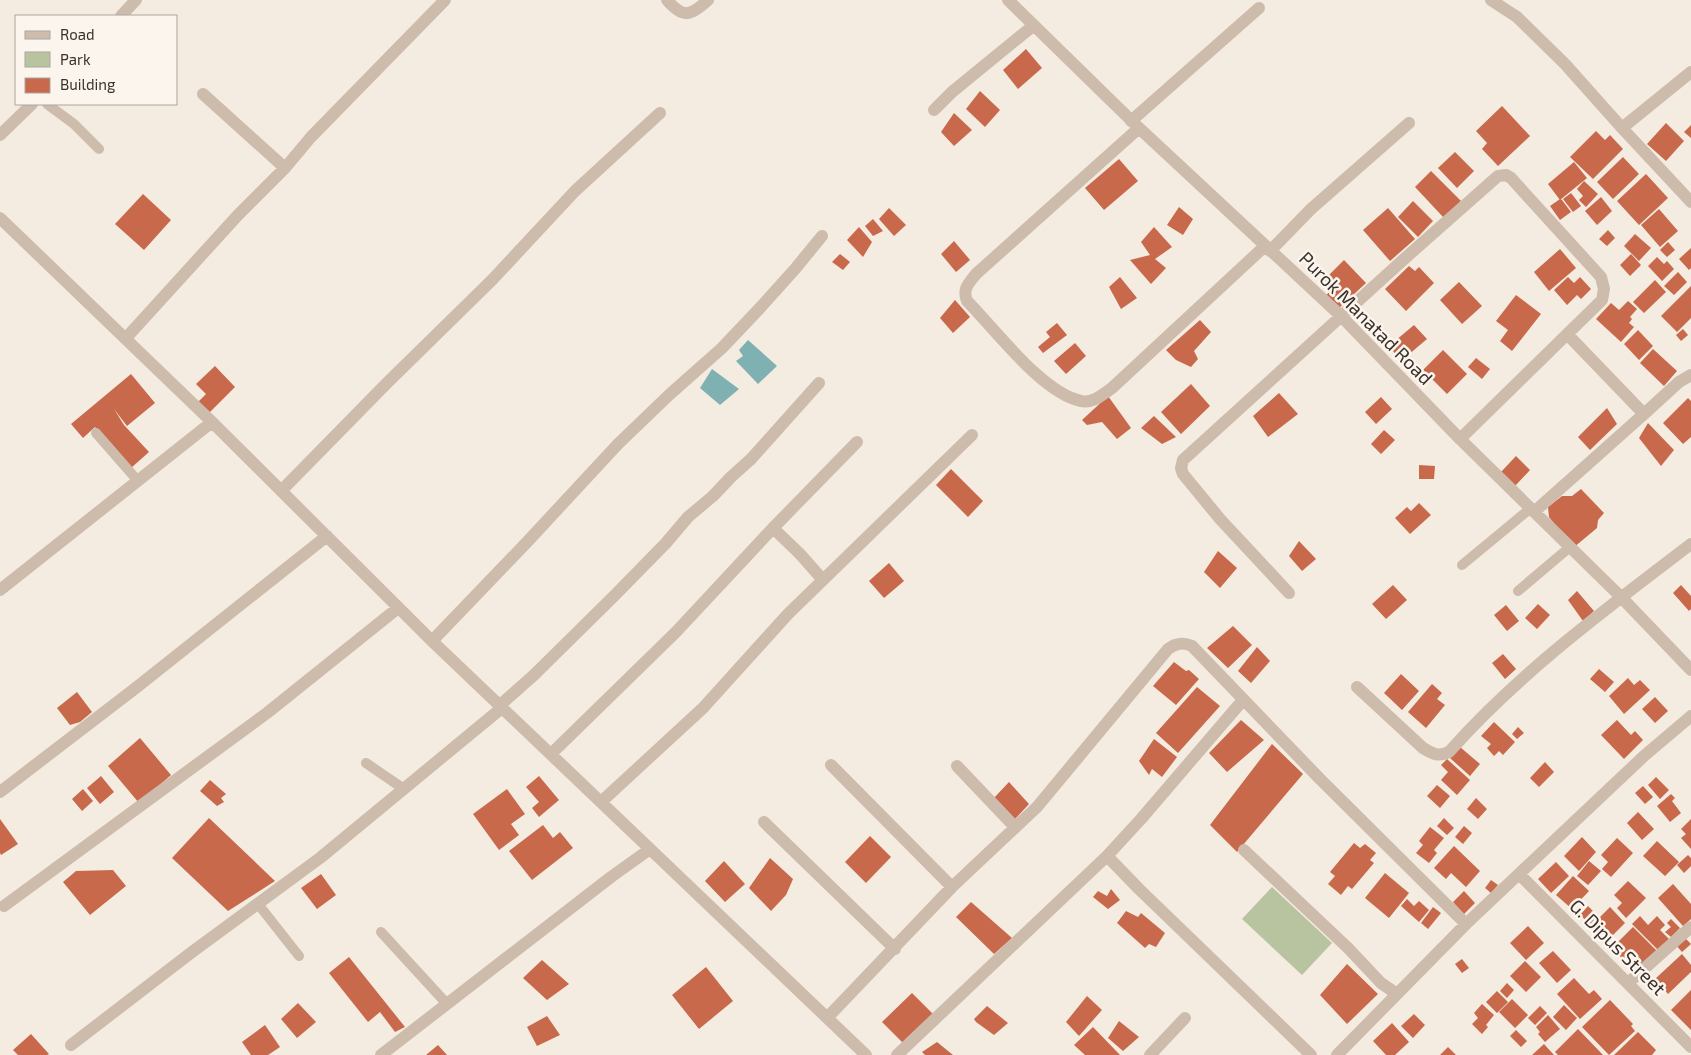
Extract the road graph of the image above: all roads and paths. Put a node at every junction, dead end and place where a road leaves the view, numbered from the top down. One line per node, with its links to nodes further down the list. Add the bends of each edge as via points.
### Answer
1 (136, 0): 8 (street)
2 (446, 0): 21 (street, via 311,137)
3 (667, 0): 4 (street, via 681,13 689,14)
4 (708, 0)
5 (1008, 0): 9 (street, Purok Manatad Road)
6 (1491, 0): 18 (street, via 1517,17 1578,77)
7 (1259, 8): 17 (street)
8 (122, 15)
9 (1034, 25): 14 (street); 17 (street, Purok Manatad Road)
10 (1691, 72): 18 (street)
11 (204, 94): 21 (street)
12 (31, 105): 19 (street)
13 (48, 105): 20 (lane)
14 (934, 110)
15 (660, 113): 38 (street, via 575,192 492,280)
16 (1409, 123): 25 (street)
17 (1135, 125): 25 (street, Purok Manatad Road); 25 (street, via 966,287 968,300 1042,381 1082,402 1095,400)
18 (1622, 128): 22 (street)
19 (0, 135)
20 (99, 149)
21 (285, 168): 28 (street)
22 (1691, 202)
23 (0, 218): 28 (street)
24 (822, 236): 51 (street, via 722,348 618,444)
25 (1268, 249): 26 (street, Purok Manatad Road)
26 (1341, 316): 27 (street, via 1498,176 1506,175 1601,277 1602,300); 35 (street, Purok Manatad Road); 48 (street, via 1183,460 1181,468 1220,519)
27 (1567, 334): 31 (street); 35 (street)
28 (126, 338): 32 (street)
29 (1691, 375): 31 (street)
30 (819, 383): 55 (street, via 751,459 688,517 615,595)
31 (1644, 414): 39 (street)
32 (212, 422): 37 (street); 38 (street)
33 (96, 433): 37 (lane)
34 (972, 435): 45 (street)
35 (1460, 439): 39 (street, Purok Manatad Road)
36 (857, 442): 40 (street)
37 (138, 481): 46 (street)
38 (281, 490): 41 (street)
39 (1533, 510): 43 (street, Purok Manatad Road); 44 (lane)
40 (773, 528): 45 (street); 57 (street, via 676,632)
41 (327, 536): 50 (street); 62 (street)
42 (1691, 544): 49 (street)
43 (1570, 547): 47 (lane); 49 (street, Purok Manatad Road)
44 (1462, 565)
45 (822, 580): 63 (street, via 703,708)
46 (0, 590)
47 (1518, 591)
48 (1289, 593)
49 (1621, 597): 52 (street, Purok Manatad Road); 53 (street, via 1523,678 1449,752 1442,755 1423,748)
50 (398, 608): 51 (street); 72 (street, via 267,713)
51 (432, 641): 55 (street)
52 (1691, 670)
53 (1357, 687)
54 (1243, 700): 65 (street, via 1192,646 1174,645 1037,807); 68 (street); 73 (street)
55 (501, 706): 57 (street); 61 (street)
56 (1691, 716): 69 (street)
57 (551, 754): 63 (street)
58 (366, 763): 61 (lane)
59 (831, 765): 70 (street)
60 (957, 766): 65 (street)
61 (404, 789): 71 (street)
62 (0, 792)
63 (601, 802): 66 (street)
64 (764, 822): 76 (street)
65 (1015, 827): 70 (street)
66 (650, 849): 80 (street); 81 (street)
67 (1244, 850): 79 (street, via 1381,983)
68 (1107, 856): 87 (street); 89 (street)
69 (1519, 874): 73 (street); 78 (street, G. Dipus Street)
70 (952, 887): 76 (street)
71 (258, 904): 77 (lane); 83 (street)
72 (4, 906)
73 (1466, 924): 79 (street)
74 (1691, 927): 78 (street)
75 (381, 932): 80 (lane)
76 (895, 949): 81 (street)
77 (299, 956)
78 (1628, 983): 84 (street, G. Dipus Street)
79 (1397, 994): 90 (street)
80 (447, 1004): 85 (street)
81 (827, 1018): 86 (street)
82 (1185, 1018): 88 (street)
83 (70, 1045)
84 (1691, 1047)
85 (381, 1055)
86 (866, 1055)
87 (897, 1055)
88 (1150, 1055)
89 (1311, 1055)
90 (1337, 1055)

